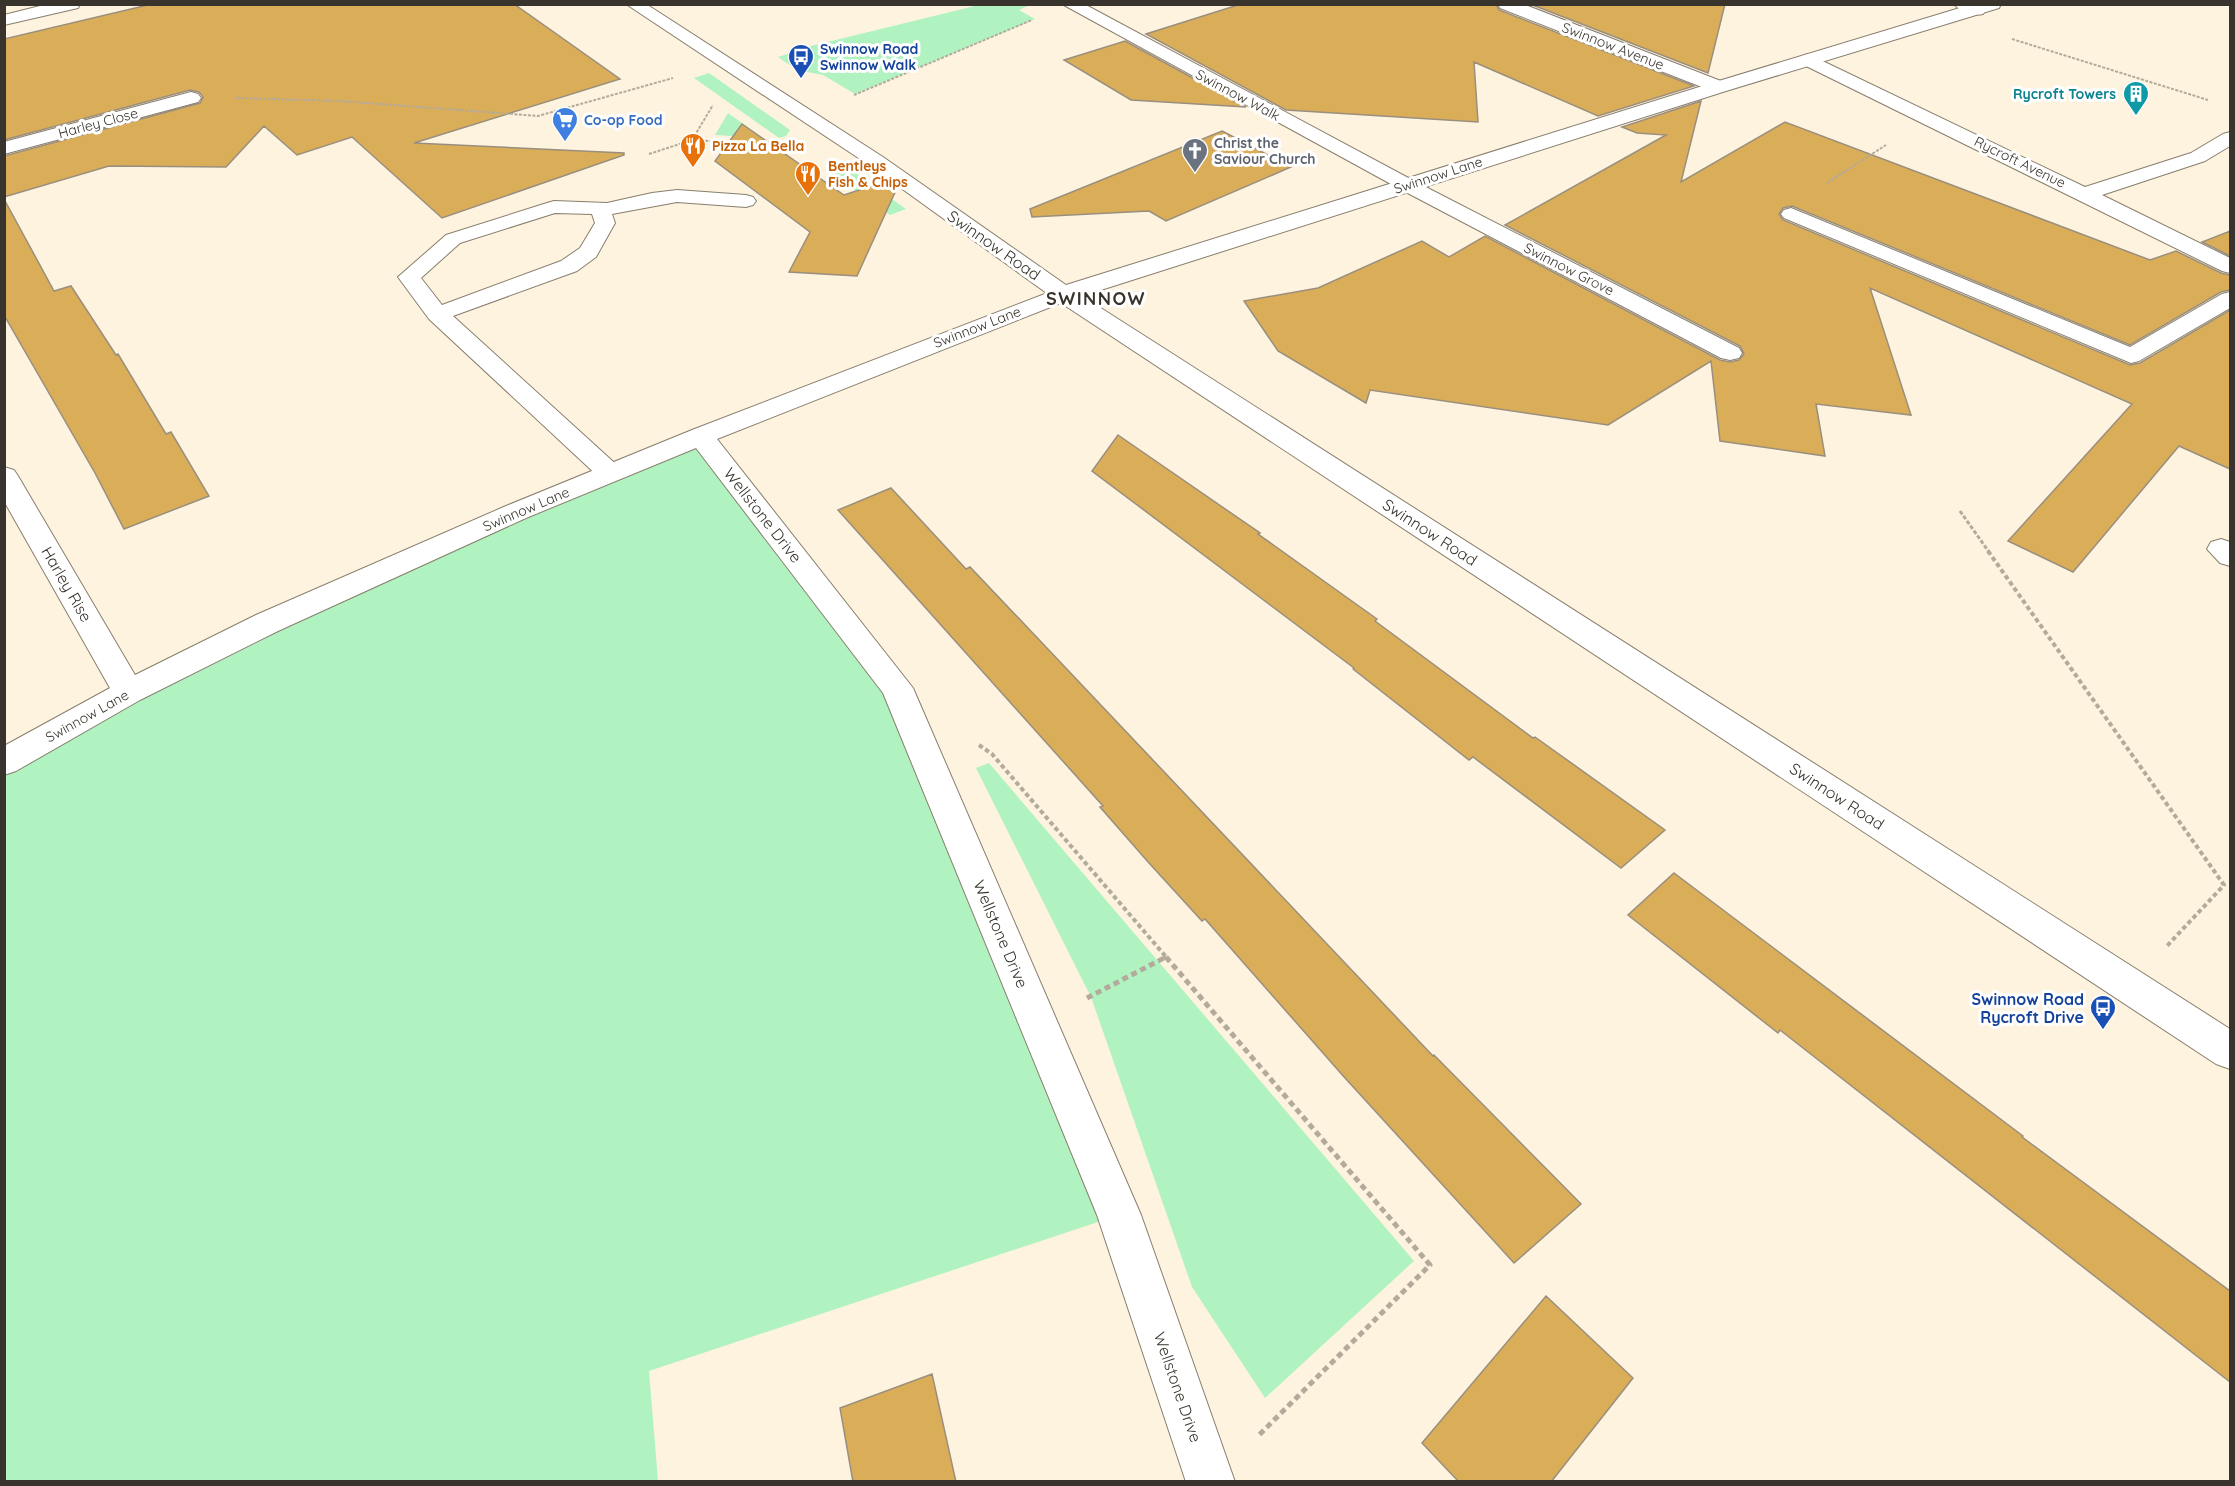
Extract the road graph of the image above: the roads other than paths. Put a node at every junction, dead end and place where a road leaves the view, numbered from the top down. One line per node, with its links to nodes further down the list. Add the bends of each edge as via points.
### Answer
1 (72, 4): 6 (street)
2 (634, 4): 18 (street, Swinnow Road, via 876,161)
3 (1070, 4): 12 (street, Swinnow Walk)
4 (1506, 4): 8 (street, Swinnow Avenue)
5 (1977, 6): 7 (street, Swinnow Lane, via 1947,19)
6 (4, 20)
7 (1808, 60): 8 (street, Swinnow Lane); 13 (street, Rycroft Avenue)
8 (1719, 87): 12 (street, Swinnow Lane)
9 (191, 98): 11 (street, Harley Close)
10 (2230, 138): 13 (street, via 2198,157)
11 (4, 148)
12 (1407, 185): 18 (street, Swinnow Lane); 21 (street, Swinnow Grove)
13 (2085, 194): 17 (street, Rycroft Avenue)
14 (746, 201): 15 (lane, via 677,196)
15 (601, 211): 20 (lane, via 605,223 588,252 569,266); 20 (lane, via 579,206 554,207 453,239 409,277)
16 (1791, 214): 19 (lane, via 2131,356)
17 (2230, 266)
18 (1063, 294): 22 (street, Swinnow Lane); 27 (street, Swinnow Road)
19 (2230, 299)
20 (437, 314): 23 (lane)
21 (1730, 352)
22 (701, 436): 23 (street, Swinnow Lane); 28 (street, Wellstone Drive, via 897,688 1119,1215)
23 (610, 473): 25 (street, Swinnow Lane, via 267,622)
24 (4, 476): 25 (street, Harley Rise)
25 (129, 692): 26 (street, Swinnow Lane)
26 (4, 762)
27 (2230, 1051)
28 (1211, 1482)

